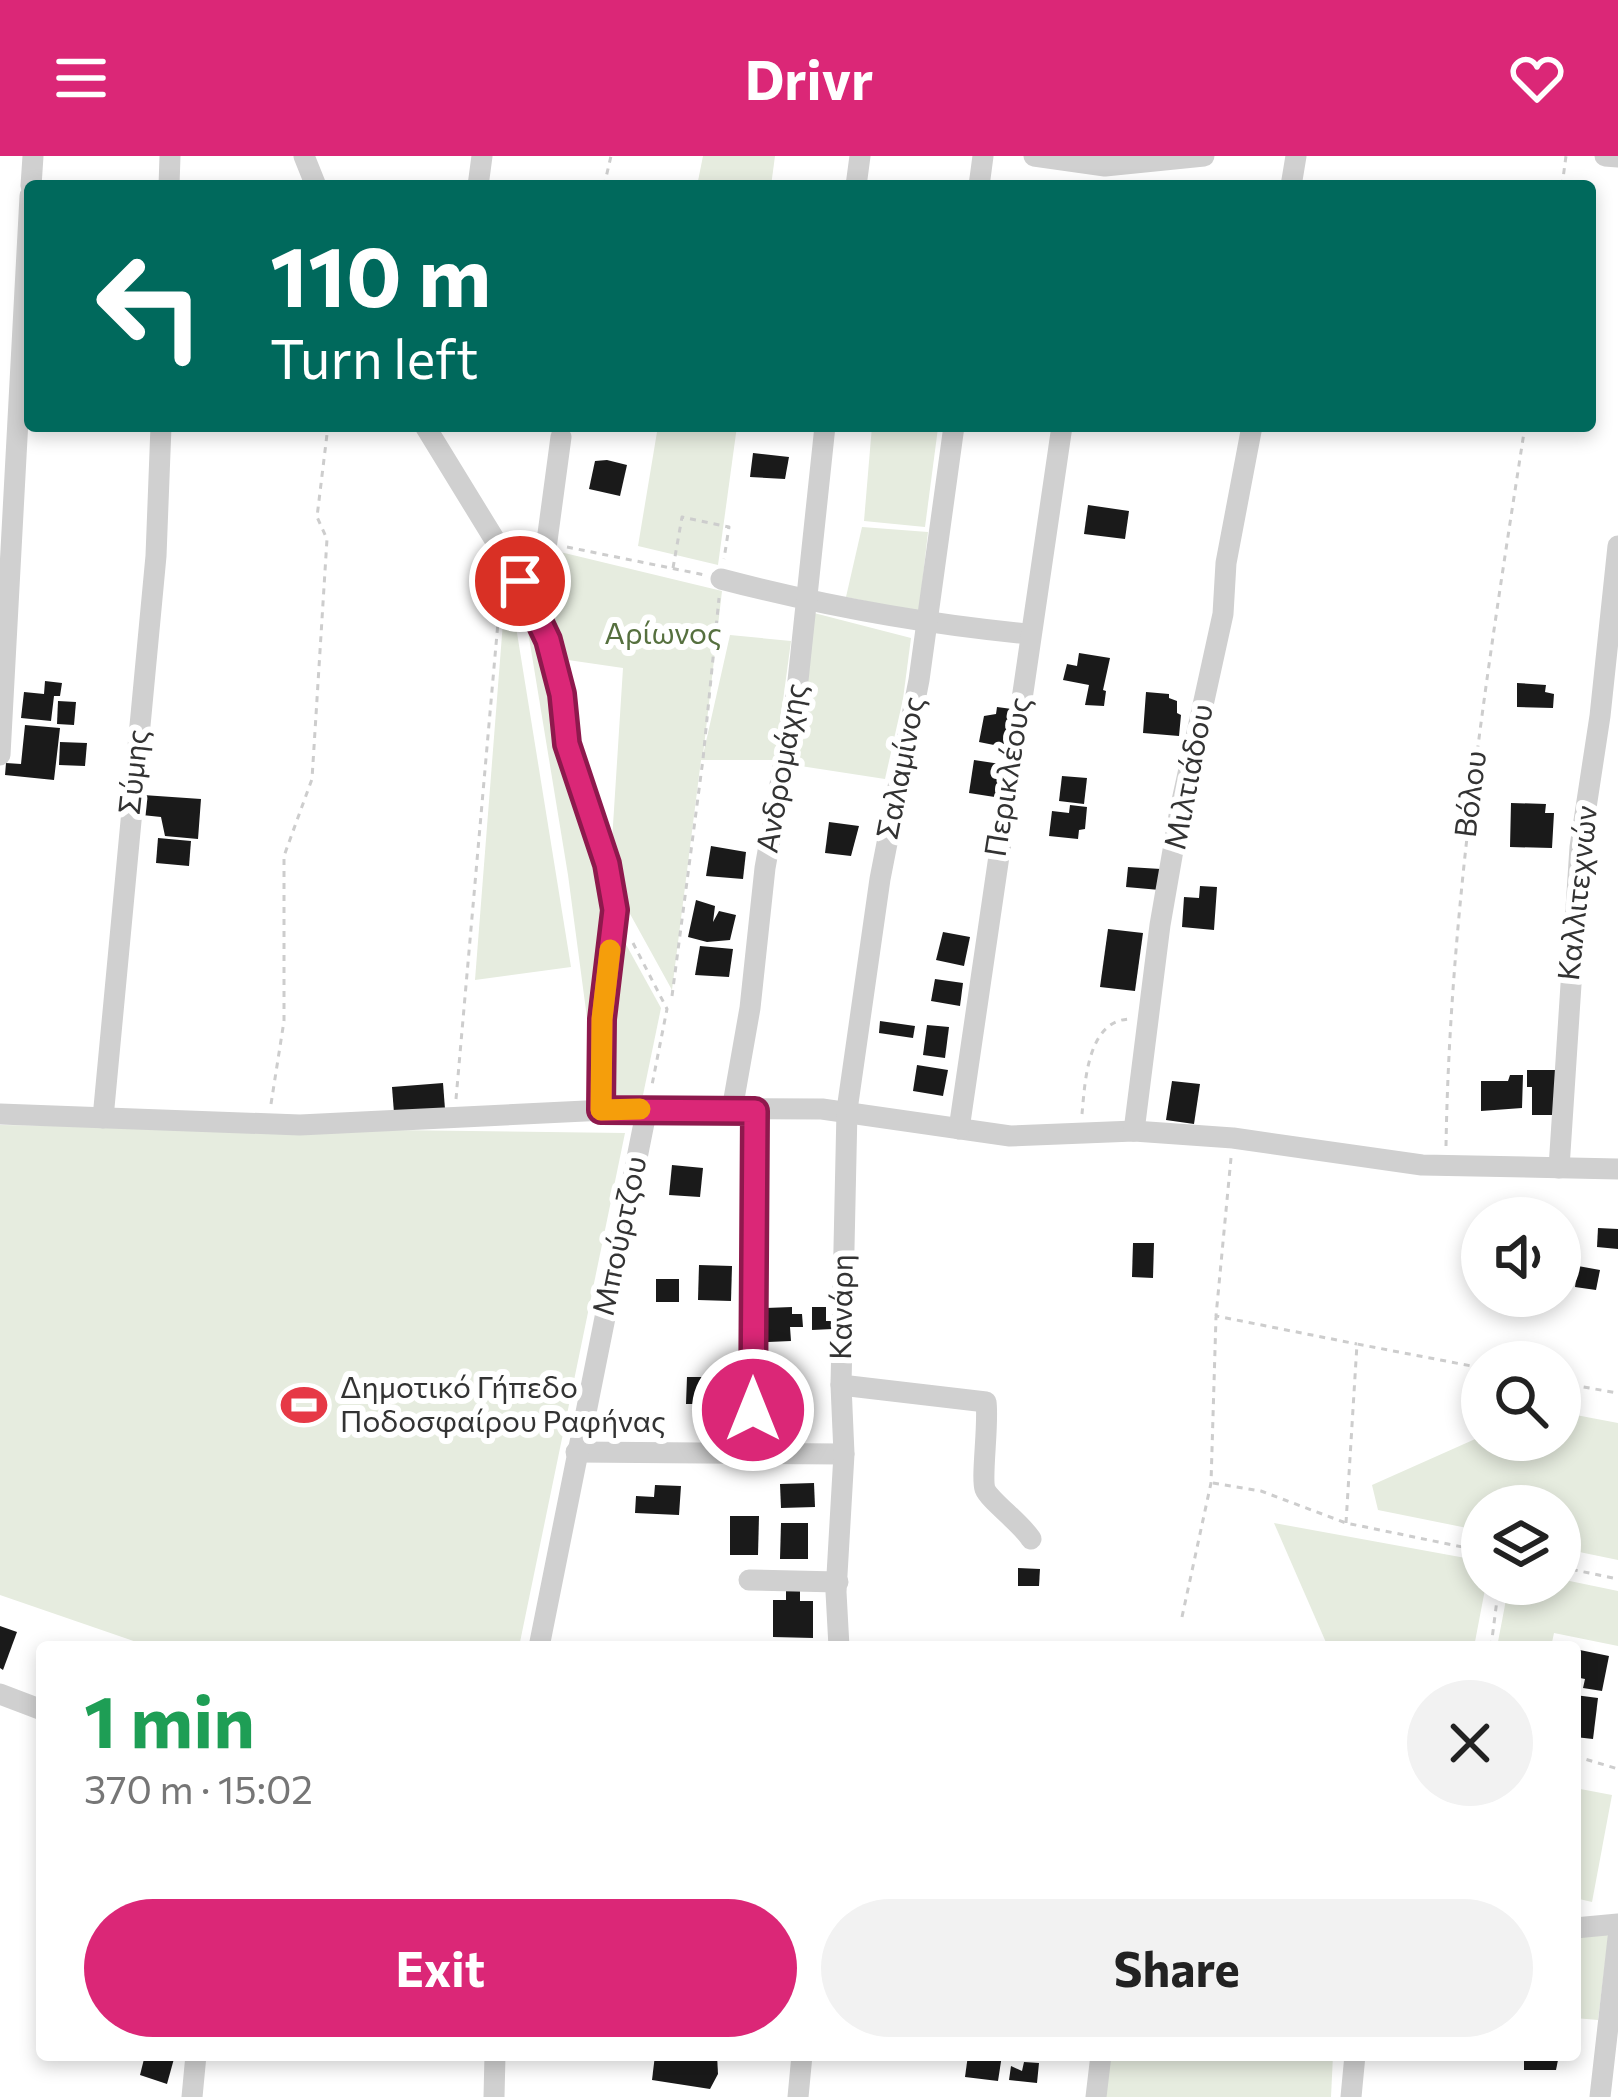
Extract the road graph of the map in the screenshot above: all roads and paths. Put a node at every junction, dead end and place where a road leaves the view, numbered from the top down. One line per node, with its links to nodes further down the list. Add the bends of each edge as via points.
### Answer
1 (1034, 156): 7 (street)
2 (1204, 156): 7 (street)
3 (1295, 156): 4 (street)
4 (1312, 156)
5 (1605, 156): 6 (street)
6 (1618, 157)
7 (1104, 176)
8 (24, 308): 27 (street)
9 (161, 432): 36 (street, Σύμης)
10 (327, 432): 38 (path, via 317,517 327,539 312,779 284,856 284,1021)
11 (429, 432): 20 (street)
12 (824, 432): 23 (street, Ανδρομάχης)
13 (953, 432): 25 (street, Σαλαμίνος)
14 (1061, 432): 26 (street, Περικλέους)
15 (1251, 432): 30 (street, Μιλτιάδου)
16 (1524, 432): 43 (path, Βόλου, via 1466,838)
17 (561, 437): 18 (street)
18 (548, 543): 21 (path); 24 (street)
19 (1618, 546): 44 (street, Καλλιτεχνών, via 1580,848)
20 (504, 554): 24 (street); 37 (path)
21 (673, 568): 22 (path); 22 (path, via 682,517 729,527)
22 (721, 579): 23 (street); 29 (path)
23 (806, 601): 25 (street); 33 (street, Ανδρομάχης, via 765,868)
24 (532, 606): 28 (street, via 548,640 567,744)
25 (925, 624): 26 (street); 34 (street, Σαλαμίνος)
26 (1029, 634): 39 (street, Περικλέους)
27 (0, 755)
28 (615, 910): 31 (path, via 667,1009); 32 (street)
29 (672, 996)
30 (1148, 1020): 40 (street, Μιλτιάδου); 41 (path, via 1119,1019 1093,1050)
31 (647, 1108): 32 (street); 33 (street); 52 (street, Μπούρτζου)
32 (601, 1110): 37 (street)
33 (744, 1110): 34 (street); 53 (street, Ανδρομάχης)
34 (847, 1110): 39 (street); 49 (street, Κανάρη)
35 (0, 1114): 36 (street)
36 (103, 1118): 38 (street)
37 (454, 1118): 38 (street)
38 (268, 1124)
39 (959, 1129): 41 (street)
40 (1134, 1131): 41 (street); 42 (street)
41 (1082, 1133)
42 (1233, 1138): 43 (street); 46 (path)
43 (1446, 1166): 44 (street)
44 (1559, 1168): 45 (street)
45 (1618, 1169)
46 (1216, 1316): 47 (path); 55 (path)
47 (1357, 1344): 48 (path); 56 (path)
48 (1461, 1364)
49 (841, 1385): 54 (street, Κανάρη); 57 (street, via 986,1402 984,1488)
50 (1581, 1387): 51 (path)
51 (1618, 1394)
52 (576, 1452): 53 (street); 65 (street, Μπούρτζου)
53 (753, 1453): 54 (street)
54 (844, 1454): 62 (street, Κανάρη)
55 (1211, 1483): 56 (path, via 1261,1491); 64 (path)
56 (1346, 1523): 58 (path)
57 (1031, 1539)
58 (1461, 1547)
59 (1581, 1572): 61 (path)
60 (749, 1580): 62 (street)
61 (1618, 1580)
62 (838, 1582): 66 (street, Κανάρη)
63 (1496, 1605): 67 (path)
64 (1182, 1617)
65 (540, 1641)
66 (839, 1641)
67 (1492, 1641)
68 (0, 1694): 69 (street)
69 (36, 1708)
70 (1581, 1758): 71 (path)
71 (1618, 1769)
72 (1618, 1924): 73 (street)
73 (1581, 1927)
74 (1618, 1938): 80 (street)
75 (195, 2061): 81 (street)
76 (496, 2061): 82 (street)
77 (801, 2061): 83 (street)
78 (1100, 2061): 84 (street)
79 (1354, 2061): 85 (street)
80 (1607, 2092)
81 (192, 2097)
82 (494, 2097)
83 (798, 2097)
84 (1096, 2097)
85 (1351, 2097)

